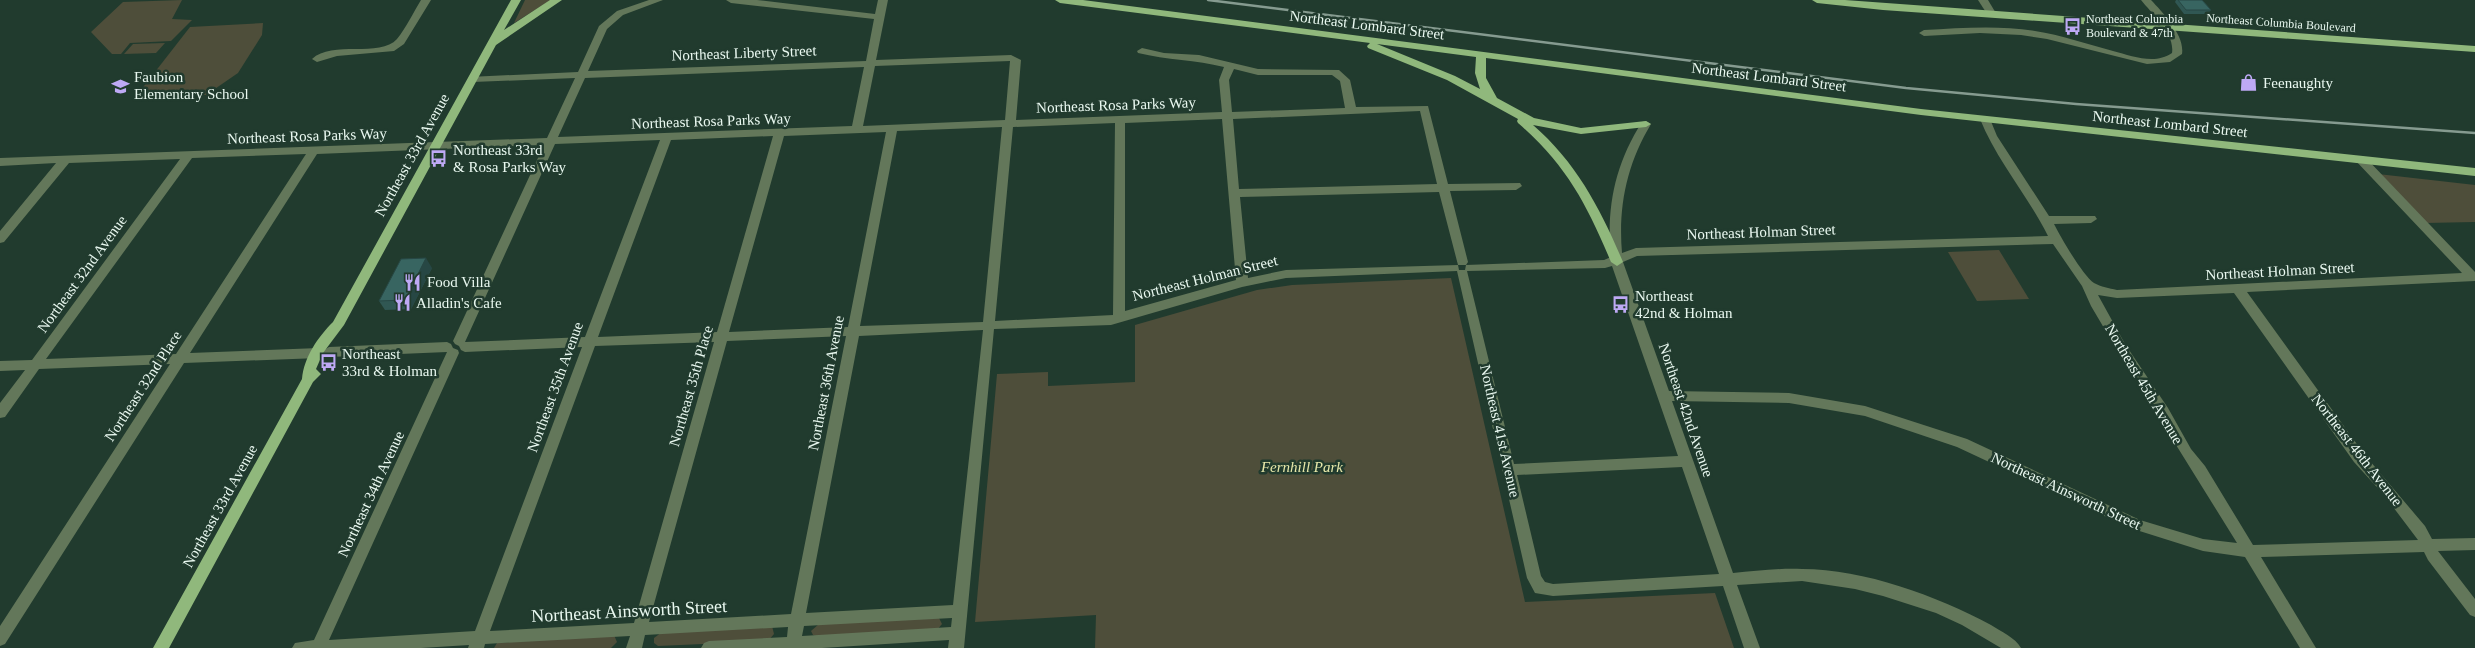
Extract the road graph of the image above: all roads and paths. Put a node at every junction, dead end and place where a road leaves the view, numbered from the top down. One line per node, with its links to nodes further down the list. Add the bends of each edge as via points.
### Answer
1 (426, 0): 20 (street, via 400,42 390,49 336,53)
2 (516, 0): 16 (main road, Northeast 33rd Avenue)
3 (557, 0): 16 (main road)
4 (658, 0): 23 (street, Northeast 34th Avenue, via 629,9 607,23)
5 (731, 0): 12 (street)
6 (883, 0): 12 (street)
7 (1060, 0): 15 (main road, Northeast Lombard Street)
8 (1816, 0): 11 (main road, Northeast Columbia Boulevard)
9 (1983, 0): 11 (street)
10 (2146, 0): 13 (street)
11 (1992, 14): 13 (main road, Northeast Columbia Boulevard)
12 (880, 17): 21 (street)
13 (2166, 27): 14 (street, via 2176,42 2178,52 2169,60 2152,62 2034,34); 17 (main road, Northeast Columbia Boulevard)
14 (1924, 32)
15 (1348, 38): 19 (main road, Northeast Lombard Street); 26 (main road, via 1451,78)
16 (492, 45): 24 (main road, Northeast 33rd Avenue)
17 (2475, 49)
18 (1142, 51): 22 (street)
19 (1481, 55): 26 (main road, via 1478,71 1481,83 1492,98); 29 (main road, Northeast Lombard Street)
20 (317, 60)
21 (871, 64): 23 (street, Northeast Liberty Street); 31 (street, Northeast Liberty Street, via 1016,60); 34 (street)
22 (1231, 66): 27 (street, via 1268,72 1335,72 1345,80); 28 (street, via 1224,80)
23 (581, 74): 24 (street, Northeast Liberty Street); 37 (street, Northeast 34th Avenue)
24 (473, 79): 38 (main road, Northeast 33rd Avenue)
25 (1424, 108): 27 (street, Northeast Rosa Parks Way); 46 (street, Northeast 41st Avenue)
26 (1508, 110): 32 (main road, via 1531,121 1568,130 1607,130); 52 (main road, via 1552,148 1580,182 1594,206)
27 (1351, 111): 28 (street, Northeast Rosa Parks Way)
28 (1227, 115): 30 (street, Northeast Rosa Parks Way); 47 (street)
29 (1985, 119): 42 (main road, Northeast Lombard Street); 49 (street, Northeast 45th Avenue, via 1992,136)
30 (1120, 120): 31 (street, Northeast Rosa Parks Way); 58 (street)
31 (1009, 124): 33 (street, Northeast Rosa Parks Way); 59 (street)
32 (1646, 124): 52 (street, Northeast 42nd Avenue, via 1626,159 1620,180 1614,238)
33 (892, 129): 34 (street, Northeast Rosa Parks Way); 60 (street, Northeast 36th Avenue)
34 (857, 130): 35 (street, Northeast Rosa Parks Way)
35 (779, 133): 36 (street, Northeast Rosa Parks Way); 61 (street, Northeast 35th Place)
36 (666, 138): 37 (street, Northeast Rosa Parks Way); 62 (street, Northeast 35th Avenue)
37 (550, 142): 38 (street, Northeast Rosa Parks Way); 63 (street, Northeast 34th Avenue)
38 (435, 147): 39 (street, Northeast Rosa Parks Way); 64 (main road, Northeast 33rd Avenue, via 338,325 339,332)
39 (313, 151): 40 (street, Northeast Rosa Parks Way); 65 (street, Northeast 32nd Place)
40 (189, 155): 41 (street, Northeast Rosa Parks Way); 66 (street, Northeast 32nd Avenue)
41 (66, 159): 43 (street, Northeast Rosa Parks Way); 50 (street)
42 (2361, 160): 44 (main road, Northeast Lombard Street); 54 (street)
43 (0, 162)
44 (2475, 172)
45 (1516, 186): 46 (street)
46 (1443, 188): 47 (street); 53 (street, Northeast 41st Avenue)
47 (1234, 193): 55 (street)
48 (2091, 219): 49 (street)
49 (2046, 220): 51 (street, Northeast 45th Avenue)
50 (0, 239)
51 (2056, 240): 52 (street, Northeast Holman Street, via 1636,252); 56 (street, Northeast 45th Avenue)
52 (1617, 262): 53 (street, Northeast Holman Street); 68 (street, Northeast 42nd Avenue)
53 (1462, 268): 55 (street, Northeast Holman Street, via 1300,273); 71 (street, Northeast 41st Avenue)
54 (2474, 277): 57 (street, Northeast Holman Street)
55 (1242, 284): 58 (street, Northeast Holman Street)
56 (2088, 285): 57 (street, Northeast Holman Street, via 2117,294); 74 (street, Northeast 45th Avenue, via 2120,347)
57 (2238, 289): 73 (street, Northeast 46th Avenue, via 2322,409 2420,530)
58 (1119, 318): 59 (street, Northeast Holman Street)
59 (989, 326): 60 (street, Northeast Holman Street); 77 (street)
60 (853, 331): 61 (street, Northeast Holman Street); 78 (street, Northeast 36th Avenue)
61 (722, 336): 62 (street, Northeast Holman Street); 79 (street, Northeast 35th Place)
62 (590, 342): 63 (street, Northeast Holman Street); 82 (street, Northeast 35th Avenue)
63 (456, 347): 64 (street, Northeast Holman Street); 86 (street, Northeast 34th Avenue)
64 (324, 352): 65 (street, Northeast Holman Street); 84 (main road, Northeast 33rd Avenue, via 318,371 308,379)
65 (179, 358): 66 (street, Northeast Holman Street); 80 (street, Northeast 32nd Place)
66 (36, 364): 67 (street, Northeast Holman Street); 69 (street, Northeast 32nd Avenue)
67 (0, 366)
68 (1664, 396): 70 (street, Northeast 42nd Avenue); 74 (street, Northeast Ainsworth Street, via 1789,398 1865,411 1962,443 2115,516 2156,532 2203,545)
69 (0, 412)
70 (1686, 461): 71 (street); 75 (street, Northeast 42nd Avenue)
71 (1510, 470): 75 (street, Northeast 41st Avenue, via 1534,578 1540,588 1553,590)
72 (2475, 544): 73 (street, Northeast Ainsworth Street)
73 (2428, 546): 74 (street, Northeast Ainsworth Street); 76 (street, Northeast 46th Avenue)
74 (2248, 551): 91 (street, Northeast 45th Avenue)
75 (1728, 579): 89 (street, Northeast 42nd Avenue); 90 (street, via 1802,575 1856,582 1953,613)
76 (2475, 610)
77 (960, 611): 78 (street, Northeast Ainsworth Street); 81 (street)
78 (797, 620): 79 (street, Northeast Ainsworth Street); 83 (street, Northeast 36th Avenue)
79 (640, 629): 82 (street, Northeast Ainsworth Street); 87 (street, Northeast 35th Place)
80 (0, 639)
81 (957, 640): 83 (street)
82 (478, 643): 86 (street, Northeast Ainsworth Street)
83 (793, 643): 88 (street)
84 (161, 648)
85 (300, 648): 86 (street, Northeast Ainsworth Street)
86 (318, 648)
87 (634, 648)
88 (708, 648)
89 (1752, 648)
90 (2013, 648)
91 (2308, 648)

